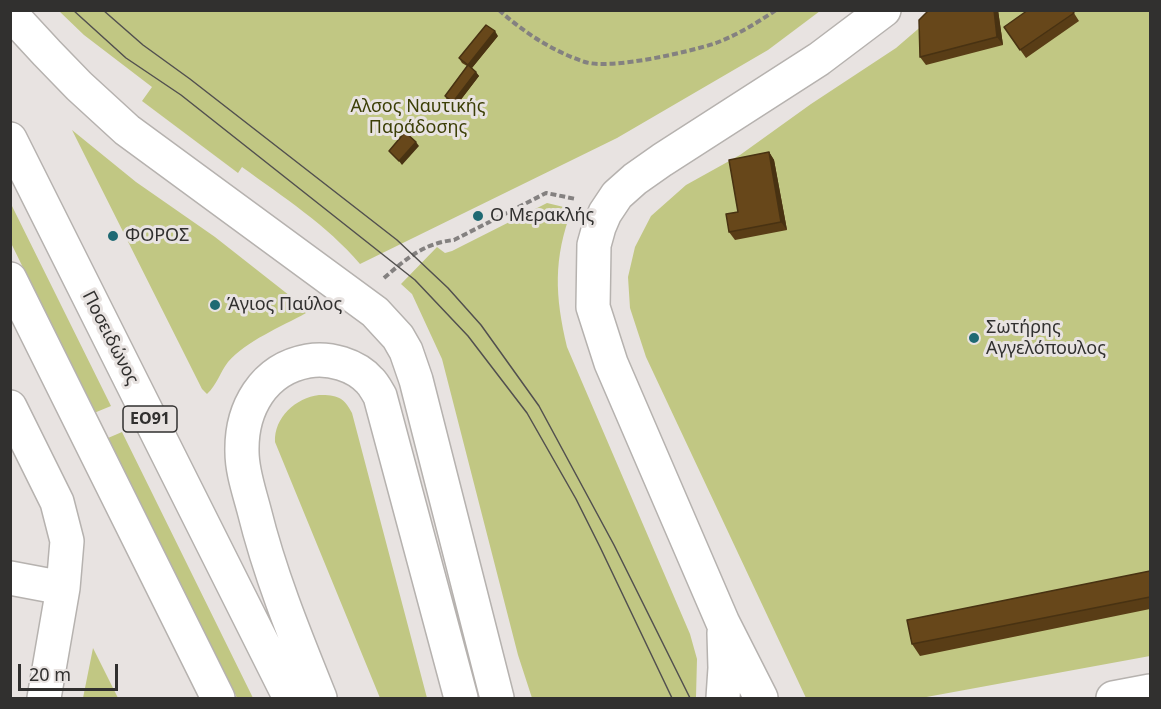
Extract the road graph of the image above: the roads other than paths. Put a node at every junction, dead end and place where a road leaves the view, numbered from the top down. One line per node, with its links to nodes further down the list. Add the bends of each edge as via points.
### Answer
1 (884, 10): 8 (main road, via 819,59 635,179 605,213 594,245 593,306 599,328)
2 (10, 13): 15 (main road, via 127,130 366,304 398,337 416,380)
3 (10, 139): 12 (main road, Ποσειδώνος / ΕΟ91)
4 (10, 279): 11 (main road)
5 (10, 407): 7 (main road, via 57,502 67,541)
6 (10, 578): 7 (main road)
7 (63, 588): 10 (main road)
8 (723, 623): 16 (main road); 17 (main road)
9 (1150, 691): 18 (main road)
10 (44, 699)
11 (218, 699)
12 (290, 699)
13 (320, 699): 14 (main road, via 260,537 242,453 247,414 262,388 284,369 313,360 328,360 357,370 370,380 380,396)
14 (461, 699)
15 (497, 699)
16 (723, 699)
17 (761, 699)
18 (1113, 699)

